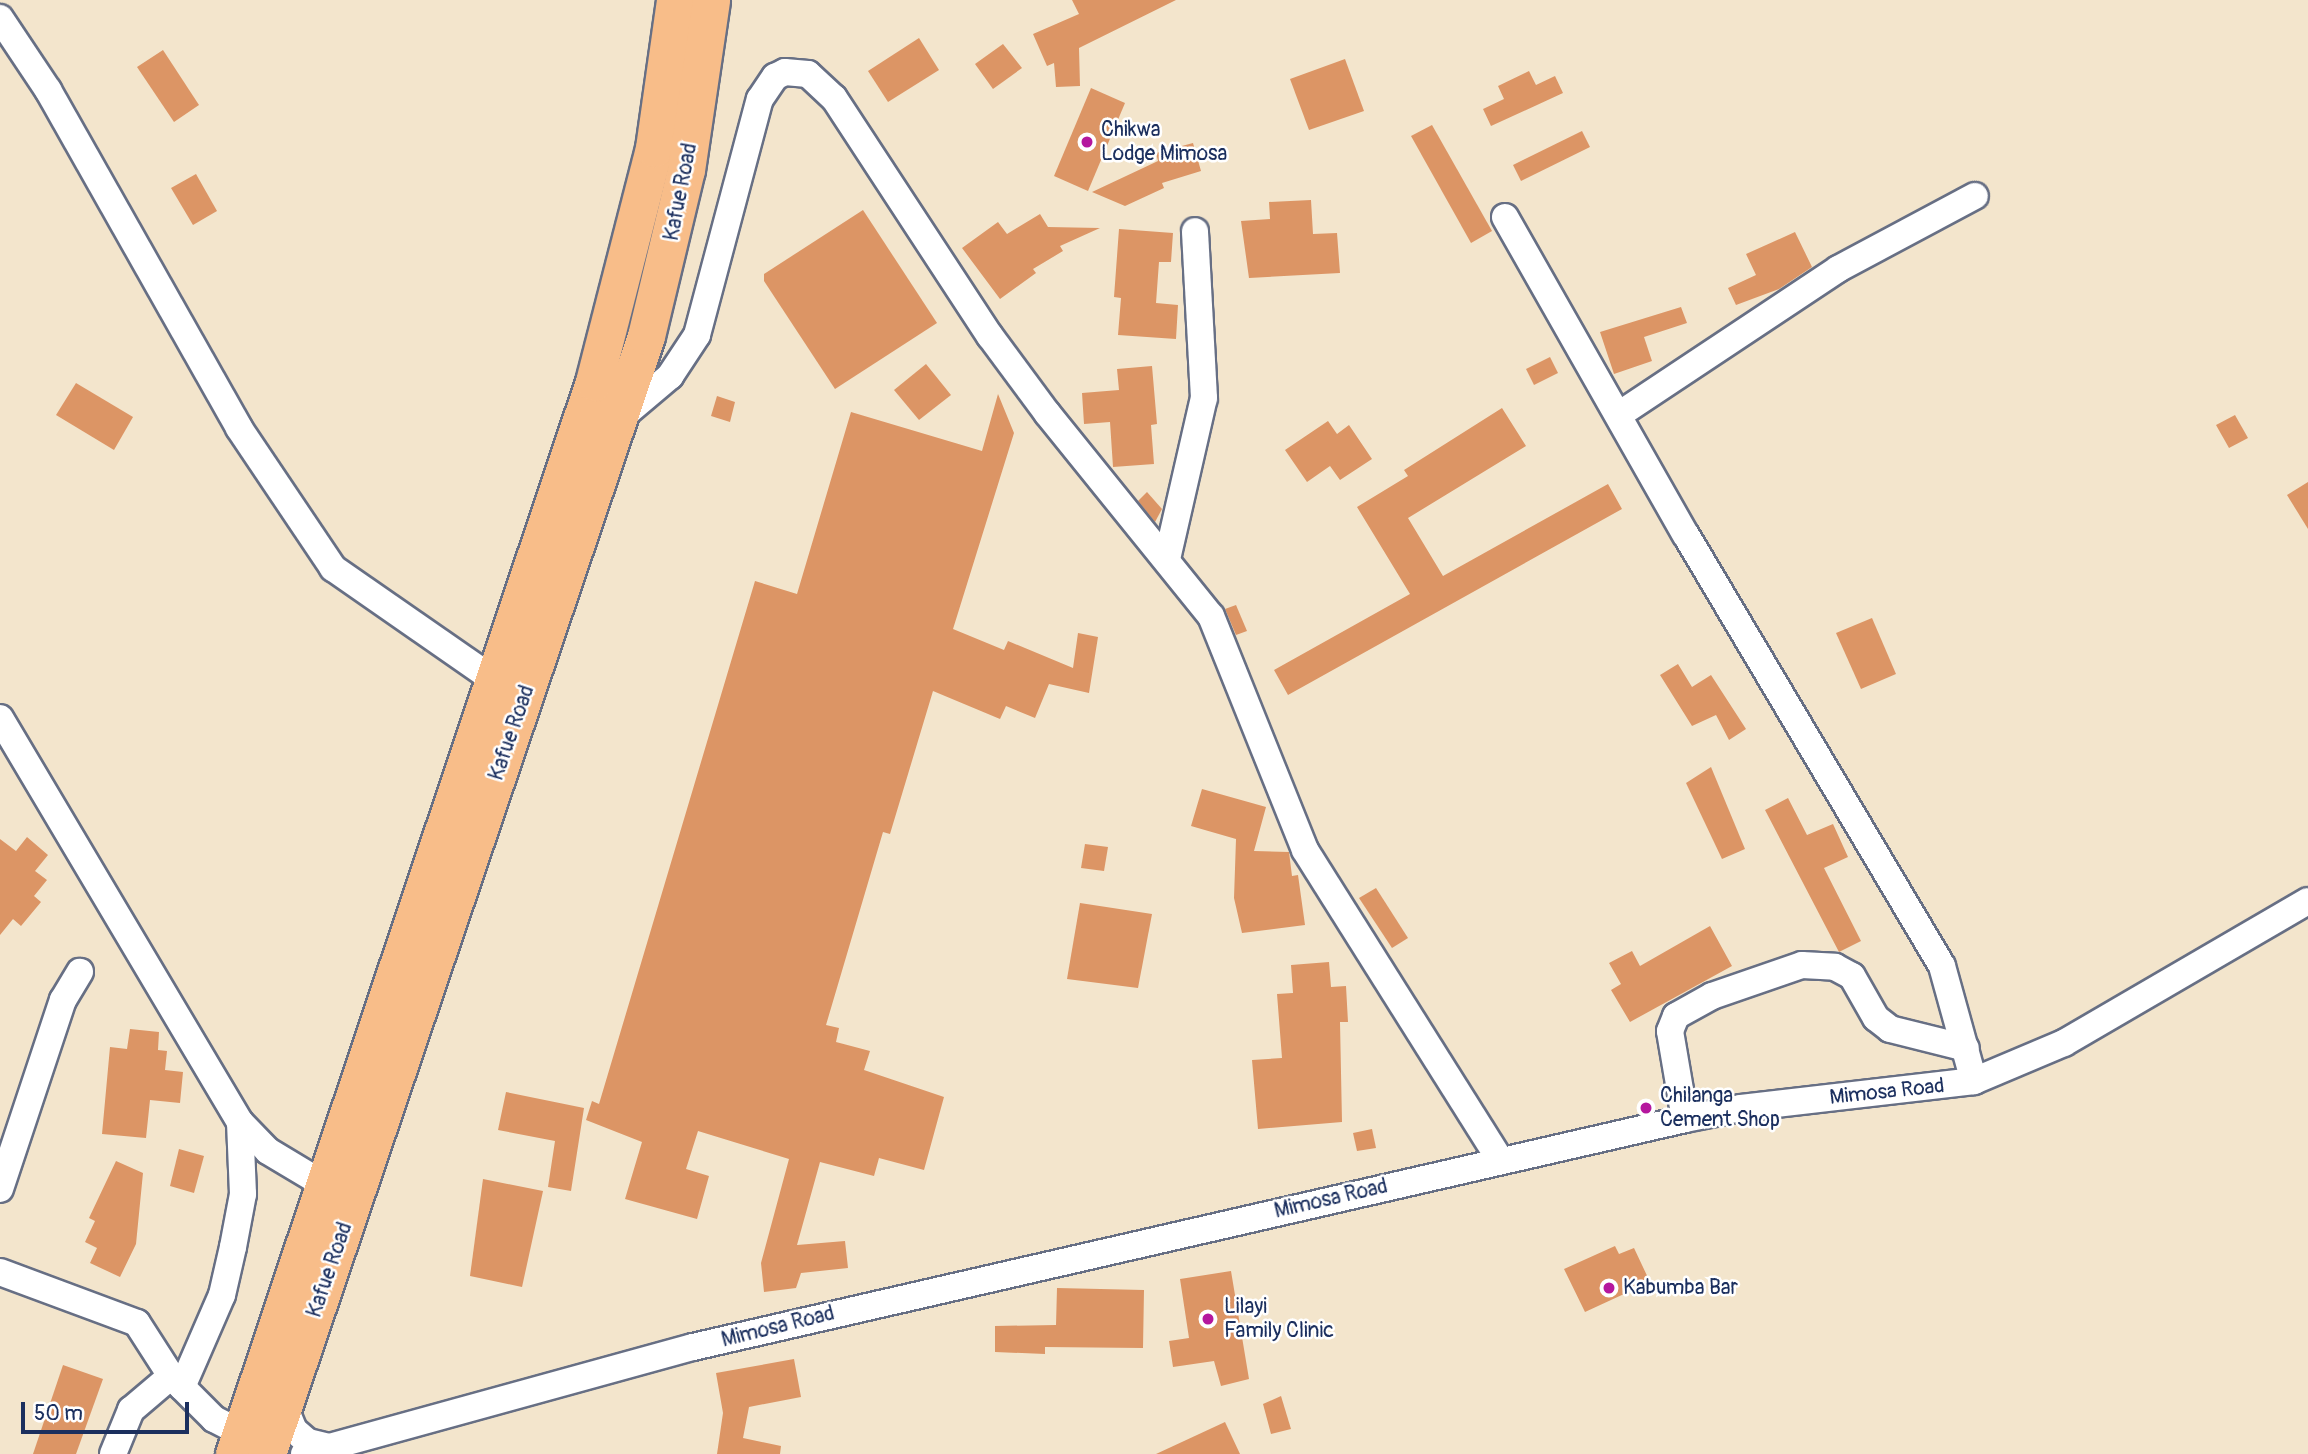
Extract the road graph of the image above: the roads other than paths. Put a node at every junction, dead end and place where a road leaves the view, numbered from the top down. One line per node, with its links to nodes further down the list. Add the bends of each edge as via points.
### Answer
1 (675, 0): 10 (highway, Kafue Road, via 654,148 621,288)
2 (711, 0): 8 (highway, Kafue Road, via 689,157 668,254)
3 (0, 18): 10 (street, via 48,90 239,428 332,568)
4 (1975, 196): 7 (street, via 1847,263)
5 (1506, 217): 7 (street)
6 (1195, 231): 9 (street, via 1205,398)
7 (1620, 414): 14 (street, via 1686,535 1942,966)
8 (619, 419): 9 (street, via 651,396 685,358 706,309 760,99 775,77 795,71 818,81 834,98 990,335); 23 (highway, Kafue Road)
9 (1167, 559): 18 (street, via 1211,616 1305,850)
10 (494, 680): 19 (highway, Kafue Road)
11 (0, 718): 17 (street)
12 (2308, 901): 15 (street, Mimosa Road, via 2064,1043)
13 (80, 972): 20 (street, via 63,1000)
14 (1966, 1048): 15 (street); 16 (street, via 1890,1029 1876,1017 1852,976 1835,967 1802,965 1712,996 1672,1021)
15 (1974, 1081): 16 (street, Mimosa Road, via 1741,1108)
16 (1685, 1119): 18 (street, Mimosa Road)
17 (240, 1122): 19 (street, via 268,1151); 22 (street, via 243,1194 222,1295)
18 (1500, 1160): 25 (street, Mimosa Road, via 693,1347)
19 (323, 1184): 24 (highway, Kafue Road)
20 (0, 1189)
21 (0, 1272): 22 (street, via 136,1323)
22 (176, 1381): 24 (street); 26 (street, via 131,1410)
23 (288, 1395): 24 (highway, Kafue Road); 25 (street, via 287,1413 294,1430)
24 (247, 1447)
25 (318, 1451)
26 (113, 1454)

